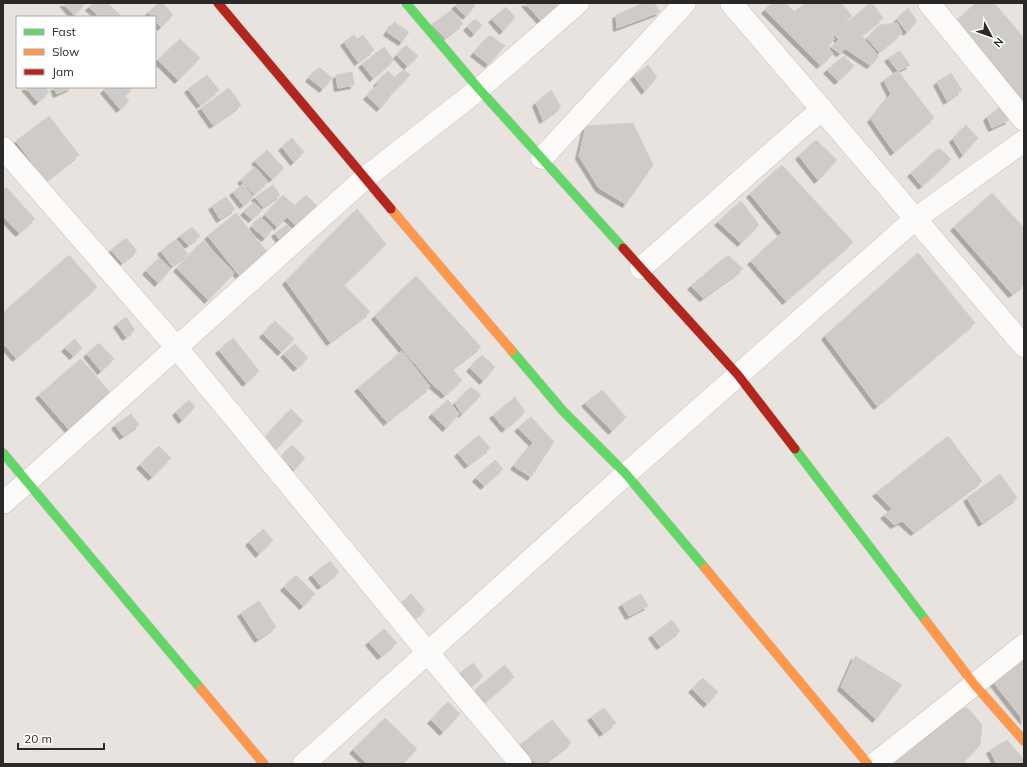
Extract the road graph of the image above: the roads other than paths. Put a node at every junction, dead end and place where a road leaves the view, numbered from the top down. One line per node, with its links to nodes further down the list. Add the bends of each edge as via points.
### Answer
1 (218, 3): 13 (street)
2 (406, 3): 7 (street)
3 (578, 3): 7 (street)
4 (685, 3): 12 (street)
5 (731, 3): 8 (street)
6 (933, 5): 9 (street)
7 (479, 90): 12 (street); 13 (street)
8 (822, 110): 14 (street); 15 (street)
9 (1024, 120)
10 (1024, 141): 14 (street)
11 (3, 148): 18 (street)
12 (542, 158): 15 (street)
13 (365, 178): 18 (street); 21 (street, via 564,411)
14 (915, 219): 16 (street); 19 (street)
15 (641, 268): 19 (street)
16 (1017, 323): 17 (street)
17 (1024, 346)
18 (177, 348): 22 (street); 25 (street)
19 (738, 375): 21 (street); 26 (street)
20 (3, 453): 22 (street)
21 (626, 474): 25 (street); 31 (street)
22 (27, 482): 23 (street); 28 (street)
23 (3, 503)
24 (1024, 645): 26 (street)
25 (428, 654): 29 (street); 30 (street)
26 (974, 684): 27 (street); 32 (street)
27 (1024, 741)
28 (264, 764)
29 (304, 764)
30 (521, 764)
31 (868, 764)
32 (874, 764)

